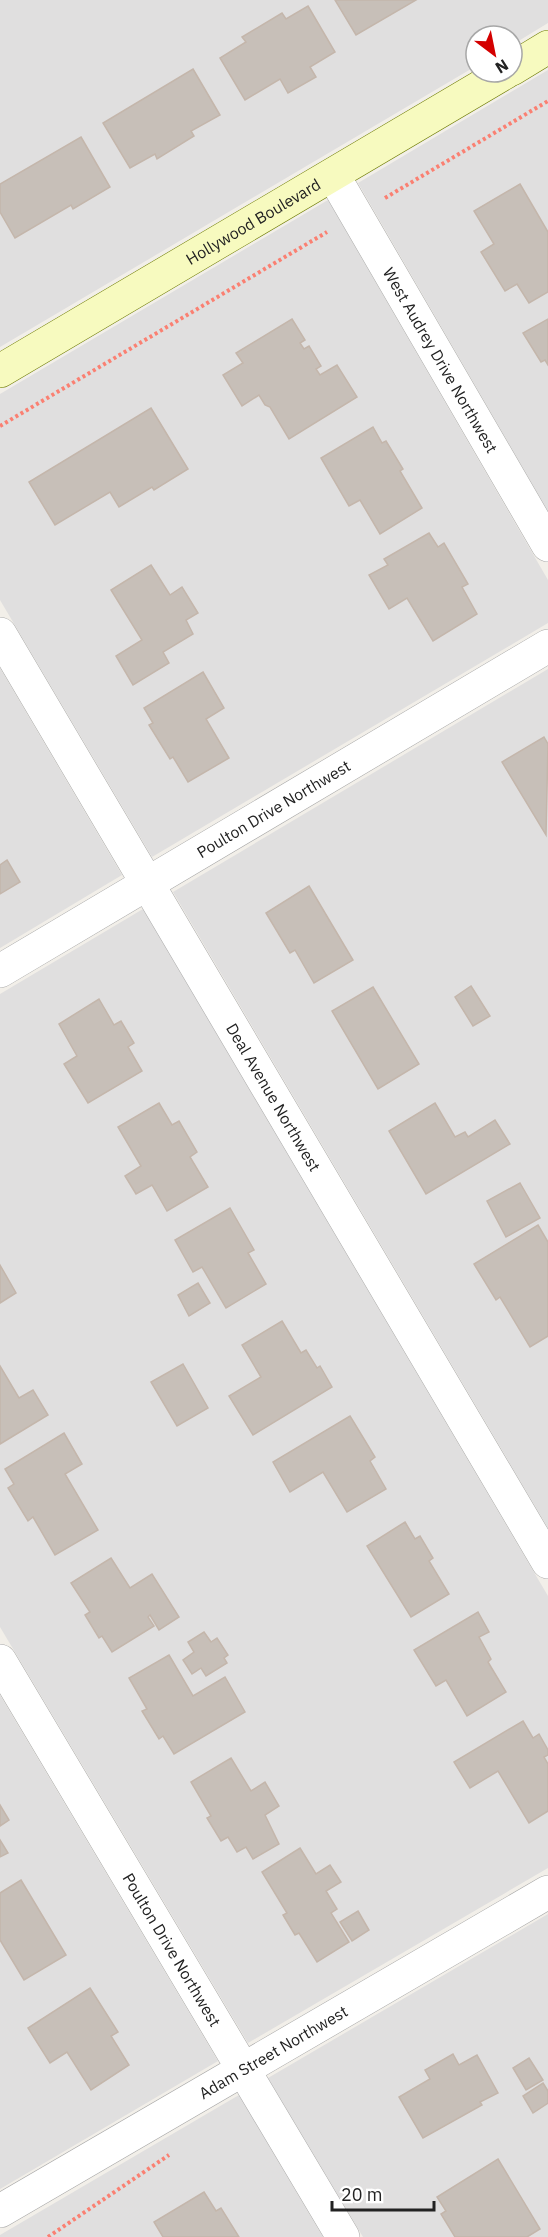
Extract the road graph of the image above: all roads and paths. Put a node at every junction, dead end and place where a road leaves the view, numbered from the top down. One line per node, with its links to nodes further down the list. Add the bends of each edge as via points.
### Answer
1 (548, 47): 2 (street)
2 (524, 62)
3 (486, 84): 5 (street, Hollywood Boulevard)
4 (548, 101): 6 (path)
5 (333, 175): 6 (street, West Audrey Drive Northwest); 7 (street, Hollywood Boulevard)
6 (356, 215): 8 (path); 9 (street, West Audrey Drive Northwest)
7 (0, 371)
8 (0, 426)
9 (548, 545)
10 (0, 634): 12 (street, Deal Avenue Northwest)
11 (548, 646): 12 (street, Poulton Drive Northwest)
12 (147, 883): 13 (street, Poulton Drive Northwest); 14 (street, Deal Avenue Northwest)
13 (0, 971)
14 (548, 1562)
15 (0, 1661): 17 (street, Poulton Drive Northwest)
16 (548, 1892): 17 (street, Adam Street Northwest)
17 (243, 2069): 19 (street, Adam Street Northwest); 21 (street, Poulton Drive Northwest)
18 (172, 2153): 20 (path)
19 (0, 2211)
20 (48, 2237)
21 (343, 2237)

